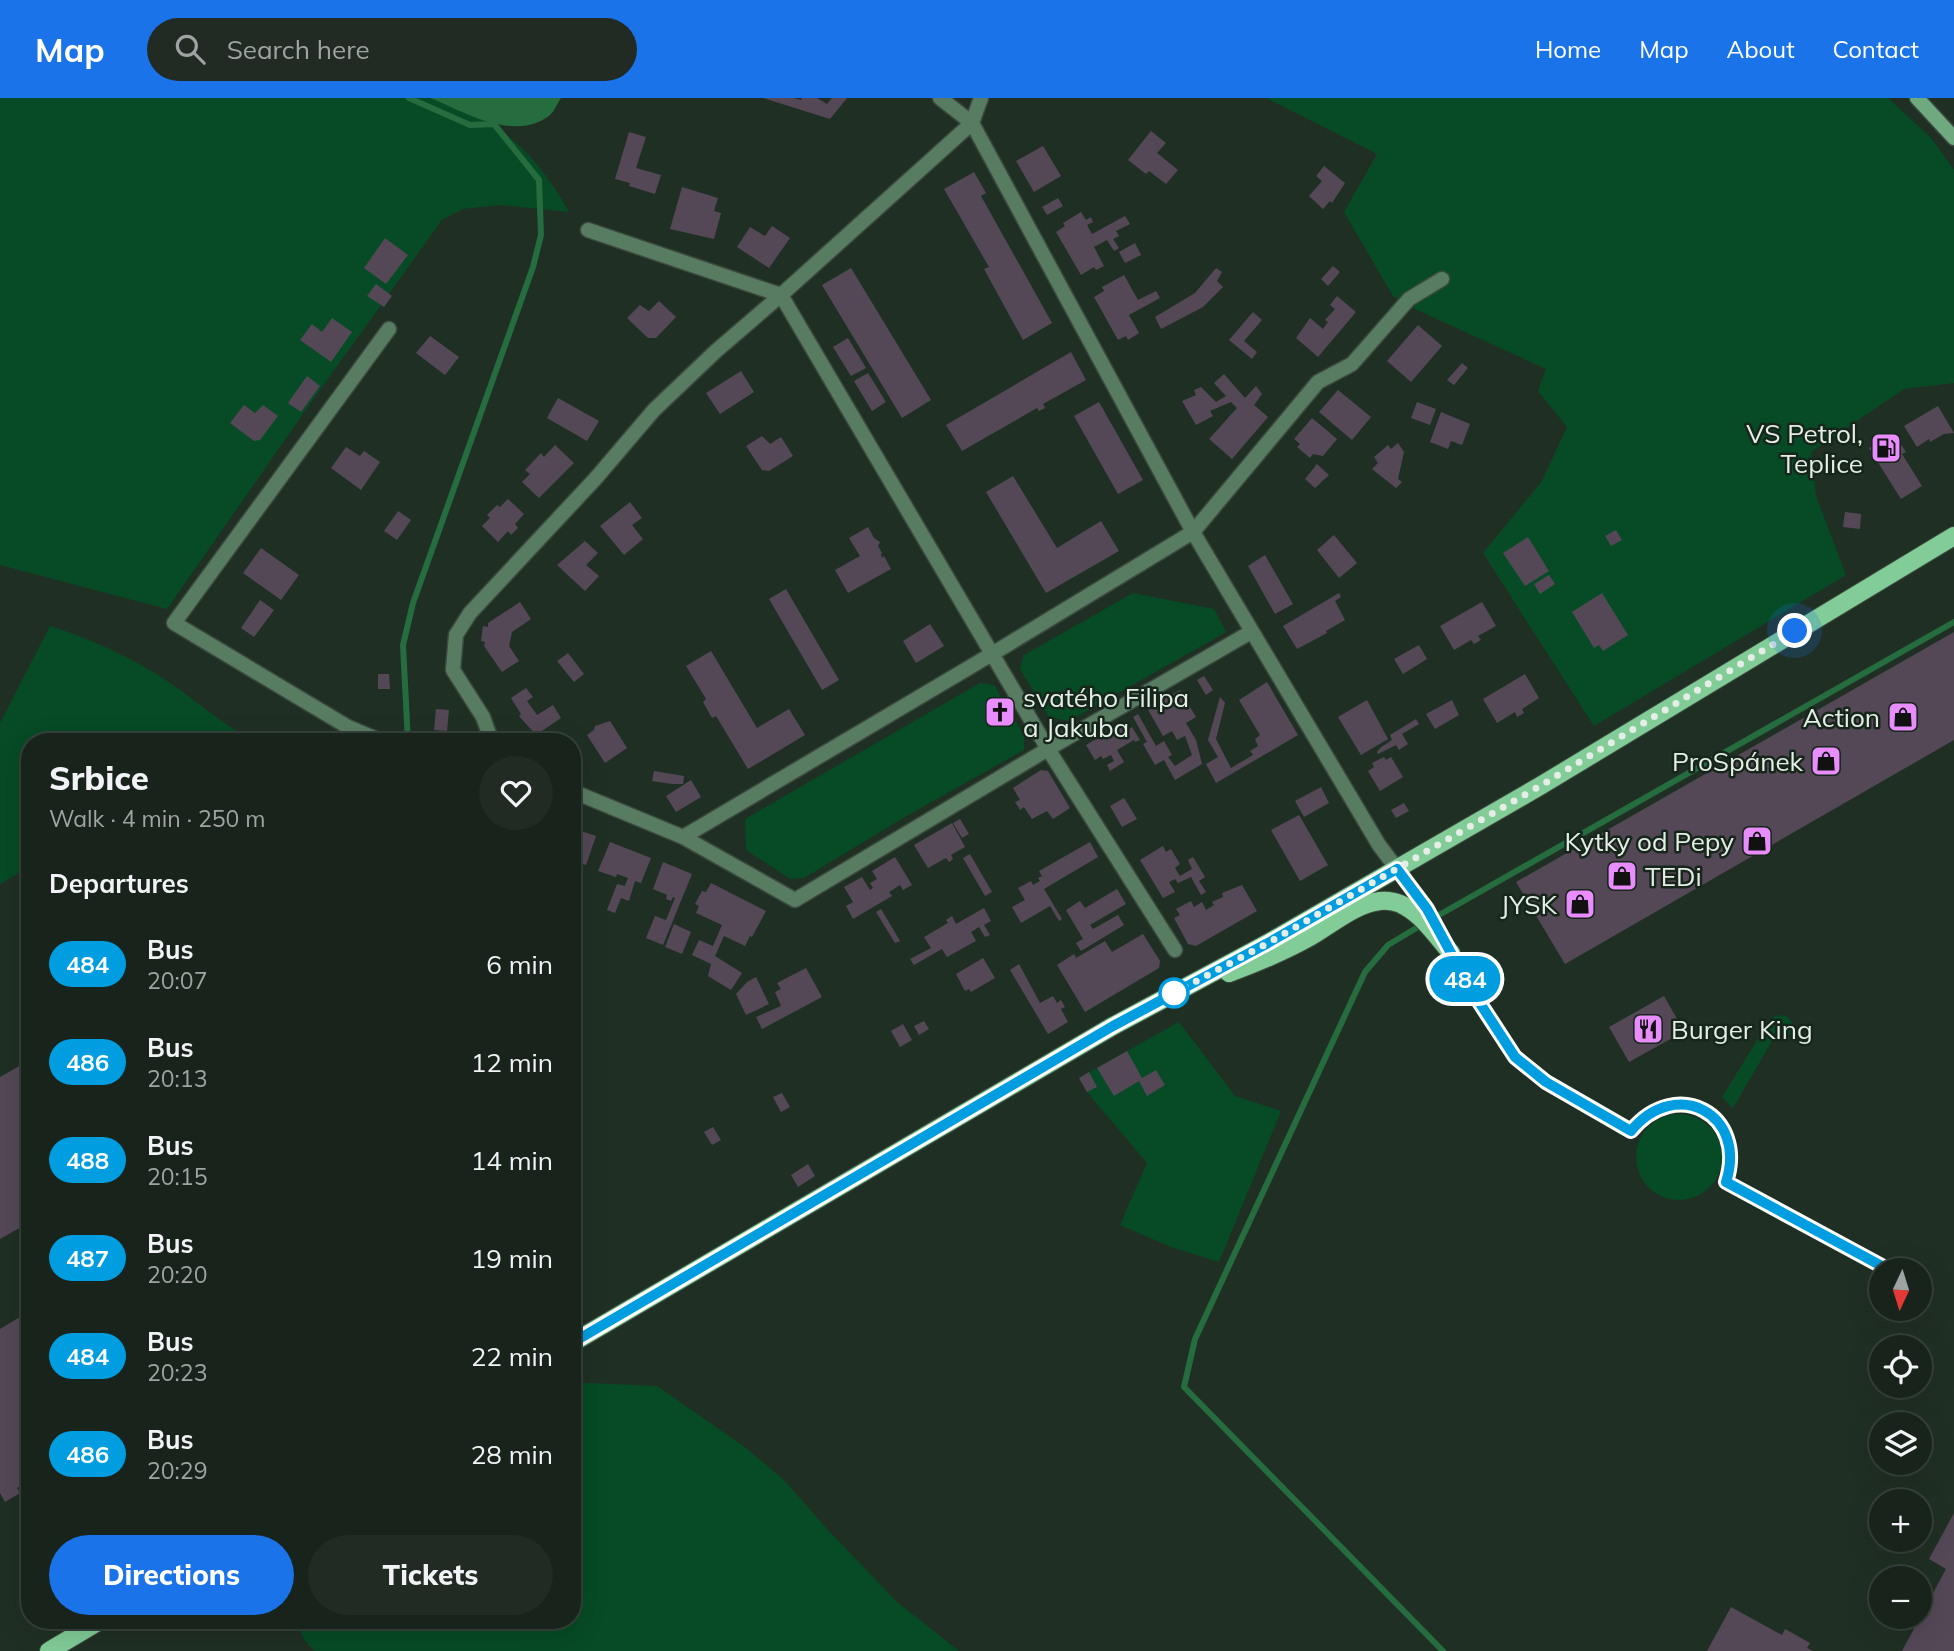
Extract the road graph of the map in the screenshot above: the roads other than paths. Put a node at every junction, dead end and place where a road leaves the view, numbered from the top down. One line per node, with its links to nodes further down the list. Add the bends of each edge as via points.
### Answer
1 (940, 98): 4 (street)
2 (981, 98): 4 (street)
3 (1917, 98): 5 (street)
4 (972, 123): 8 (street); 10 (street)
5 (1954, 138)
6 (588, 230): 8 (street)
7 (1442, 279): 10 (street, via 1409,299 1352,364 1318,382)
8 (781, 295): 13 (street); 15 (street, via 654,410 470,613 456,635 453,670)
9 (389, 329): 14 (street, via 174,623)
10 (1193, 532): 12 (street); 13 (street)
11 (1954, 536): 19 (main road)
12 (1251, 632): 16 (street); 19 (street)
13 (992, 654): 16 (street); 18 (street)
14 (362, 733)
15 (489, 733)
16 (1048, 749): 18 (street, via 795,900); 21 (street)
17 (581, 795): 18 (street)
18 (683, 837)
19 (1397, 869): 20 (street); 23 (main road)
20 (1427, 909)
21 (1175, 950)
22 (1451, 953): 23 (main road, via 1406,906 1381,901 1365,905 1255,964)
23 (1182, 988): 24 (main road)
24 (581, 1338)
25 (86, 1629): 26 (main road)
26 (49, 1651)

